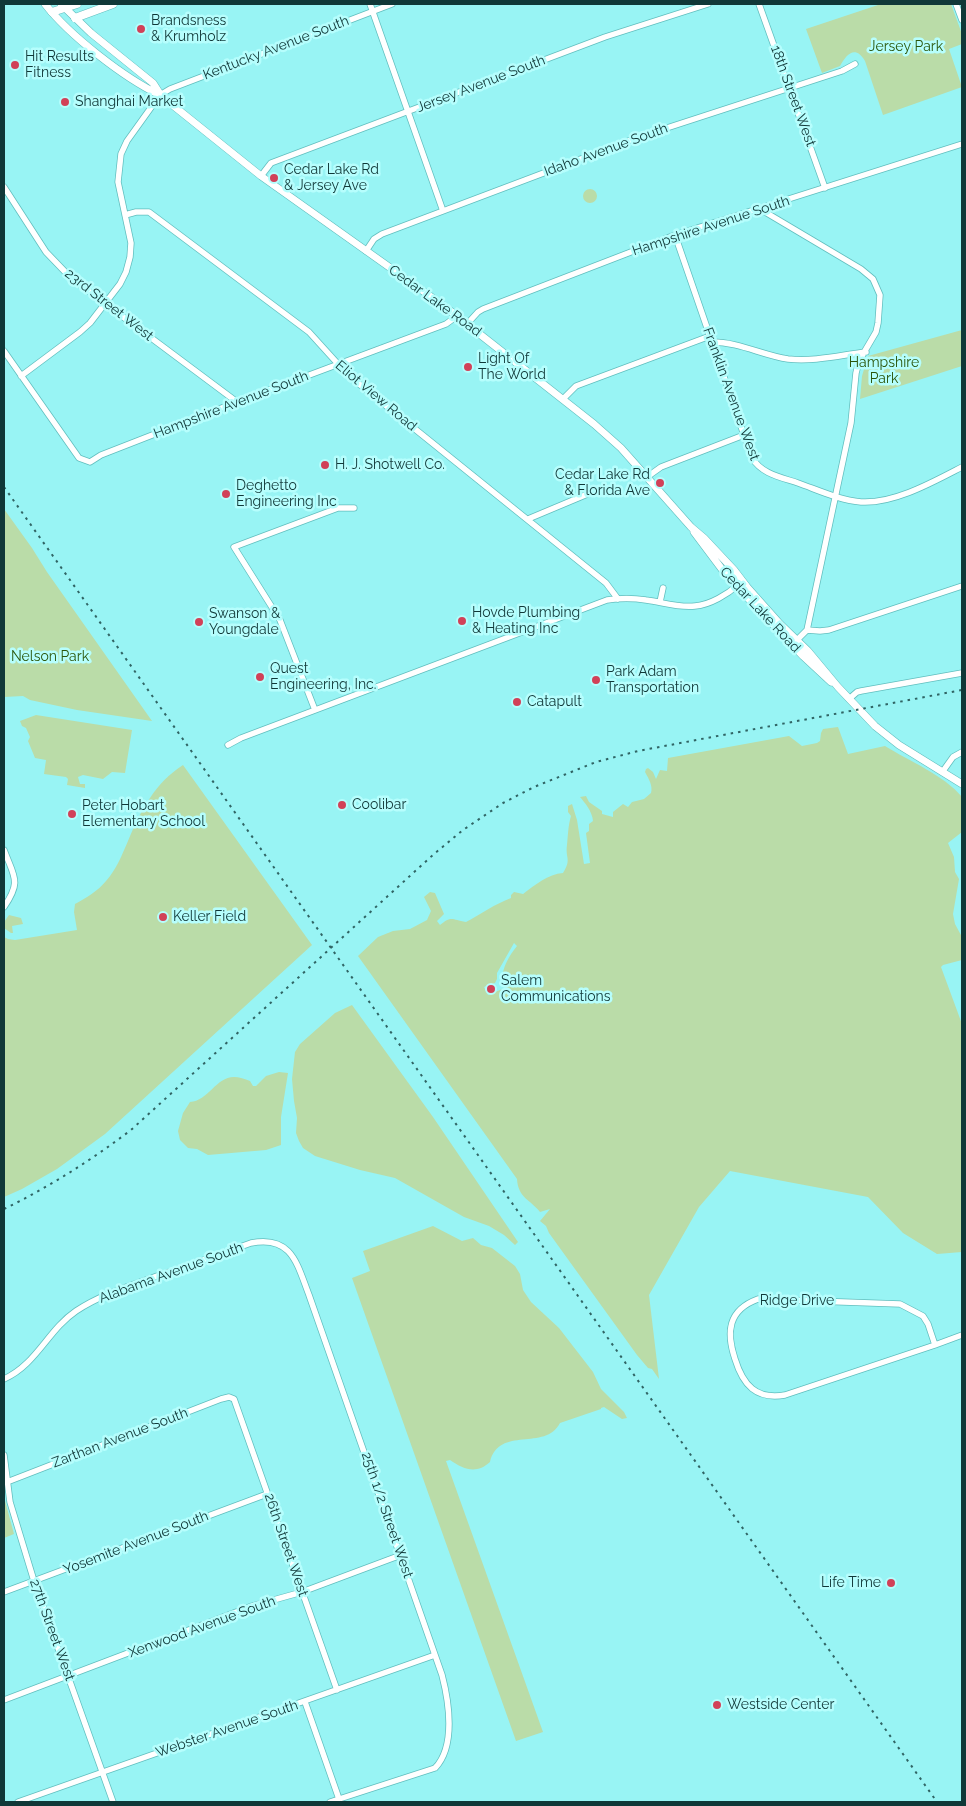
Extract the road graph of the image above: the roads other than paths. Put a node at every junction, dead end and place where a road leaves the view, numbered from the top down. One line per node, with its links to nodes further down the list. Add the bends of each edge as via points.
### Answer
1 (45, 4): 11 (street, Cedar Lake Road)
2 (77, 4): 9 (main road)
3 (113, 4): 12 (main road)
4 (370, 4): 10 (street)
5 (392, 4): 10 (street, Kentucky Avenue South)
6 (708, 4): 17 (street, Jersey Avenue South, via 605,38)
7 (760, 4): 15 (street, 18th Street West)
8 (956, 4): 13 (street)
9 (63, 6): 11 (main road); 12 (street, Cedar Lake Road)
10 (373, 11): 16 (street, Kentucky Avenue South); 17 (street)
11 (52, 12): 16 (street, Cedar Lake Road, via 65,27 116,68)
12 (75, 18): 16 (street, Cedar Lake Road, via 154,83)
13 (962, 20)
14 (854, 64): 15 (street, Idaho Avenue South)
15 (790, 88): 21 (street, 18th Street West); 23 (street, Idaho Avenue South, via 640,137)
16 (160, 95): 19 (street, Cedar Lake Road); 24 (street, via 121,154 118,182)
17 (408, 112): 19 (street, Jersey Avenue South, via 272,163); 23 (street)
18 (962, 144): 21 (street, Hampshire Avenue South)
19 (261, 176): 26 (street, Cedar Lake Road)
20 (4, 187): 27 (street, 23rd Street West, via 56,263)
21 (825, 188): 22 (street, Hampshire Avenue South)
22 (760, 209): 25 (street, Hampshire Avenue South); 32 (street, via 873,279 880,295 880,305 876,332)
23 (443, 211): 26 (street, Idaho Avenue South, via 377,236)
24 (126, 215): 27 (street, via 130,257 120,284); 33 (street, Eliot View Road, via 149,212 309,332)
25 (675, 235): 29 (street, Hampshire Avenue South, via 483,309); 30 (street, Franklin Avenue West)
26 (366, 251): 28 (street, Cedar Lake Road)
27 (105, 304): 34 (street, via 80,332); 36 (street, 23rd Street West)
28 (457, 316): 29 (street, Cedar Lake Road); 33 (street, Hampshire Avenue South, via 446,324)
29 (467, 324): 35 (street, Cedar Lake Road)
30 (711, 339): 32 (street, via 800,360); 35 (street, via 576,386); 37 (street, Franklin Avenue West)
31 (4, 351): 34 (street)
32 (866, 352): 41 (street, via 856,373 851,423)
33 (337, 365): 36 (street, Hampshire Avenue South); 43 (street, Eliot View Road)
34 (21, 376): 36 (street, Hampshire Avenue South, via 79,458 90,462)
35 (563, 399): 39 (street, Cedar Lake Road, via 608,436)
36 (237, 402)
37 (744, 435): 39 (street, via 661,467); 41 (street, Franklin Avenue West, via 752,458 762,470)
38 (962, 467): 41 (street, Franklin Avenue West, via 924,486 880,500 862,502)
39 (647, 477): 44 (street, Cedar Lake Road, via 734,570)
40 (590, 494): 43 (street)
41 (835, 496): 49 (street)
42 (354, 508): 53 (street, via 338,508 234,547 280,620)
43 (528, 519): 47 (street, Eliot View Road, via 606,583)
44 (740, 584): 48 (street, via 700,606); 50 (street, Cedar Lake Road)
45 (962, 586): 49 (street, via 829,630)
46 (663, 588): 48 (street)
47 (618, 598): 48 (street); 53 (street)
48 (660, 602)
49 (807, 630): 50 (street)
50 (794, 642): 52 (street, Cedar Lake Road, via 808,651)
51 (962, 673): 52 (street, via 861,691)
52 (849, 699): 56 (street, Cedar Lake Road, via 886,736)
53 (315, 710): 54 (street)
54 (228, 745)
55 (962, 752): 56 (street, via 953,757)
56 (943, 771): 57 (street, Cedar Lake Road)
57 (962, 784)
58 (4, 850): 59 (street, via 15,885)
59 (4, 907)
60 (297, 1265): 63 (street, Alabama Avenue South, via 291,1252 280,1244 261,1241 102,1297 74,1313 56,1329 32,1360); 68 (street, 25th 1/2 Street West)
61 (962, 1335): 62 (street, Ridge Drive)
62 (935, 1344): 62 (street, Ridge Drive, via 923,1316 889,1302 758,1299 736,1314 729,1334 737,1367 747,1385 760,1393 775,1396)
63 (4, 1379)
64 (234, 1400): 66 (street, Zarthan Avenue South, via 229,1397 221,1399); 67 (street, 26th Street West)
65 (4, 1455): 66 (street, 27th Street West)
66 (7, 1482): 69 (street, 27th Street West)
67 (268, 1494): 69 (street, Yosemite Avenue South); 71 (street, 26th Street West)
68 (401, 1555): 71 (street, Xenwood Avenue South); 72 (street, 25th 1/2 Street West)
69 (34, 1581): 70 (street, Yosemite Avenue South); 73 (street, 27th Street West)
70 (4, 1592)
71 (302, 1592): 73 (street, Xenwood Avenue South, via 252,1606); 74 (street, 26th Street West)
72 (435, 1655): 74 (street, Webster Avenue South); 78 (street, 25th 1/2 Street West, via 447,1694 449,1713 449,1736 444,1755 435,1768)
73 (68, 1677): 75 (street, Xenwood Avenue South); 77 (street, 27th Street West)
74 (337, 1690): 76 (street, Webster Avenue South)
75 (4, 1700)
76 (304, 1702): 77 (street, Webster Avenue South); 78 (street)
77 (102, 1772): 79 (street, Webster Avenue South); 80 (street, 27th Street West)
78 (339, 1799): 81 (street)
79 (18, 1802)
80 (113, 1802)
81 (330, 1802)

